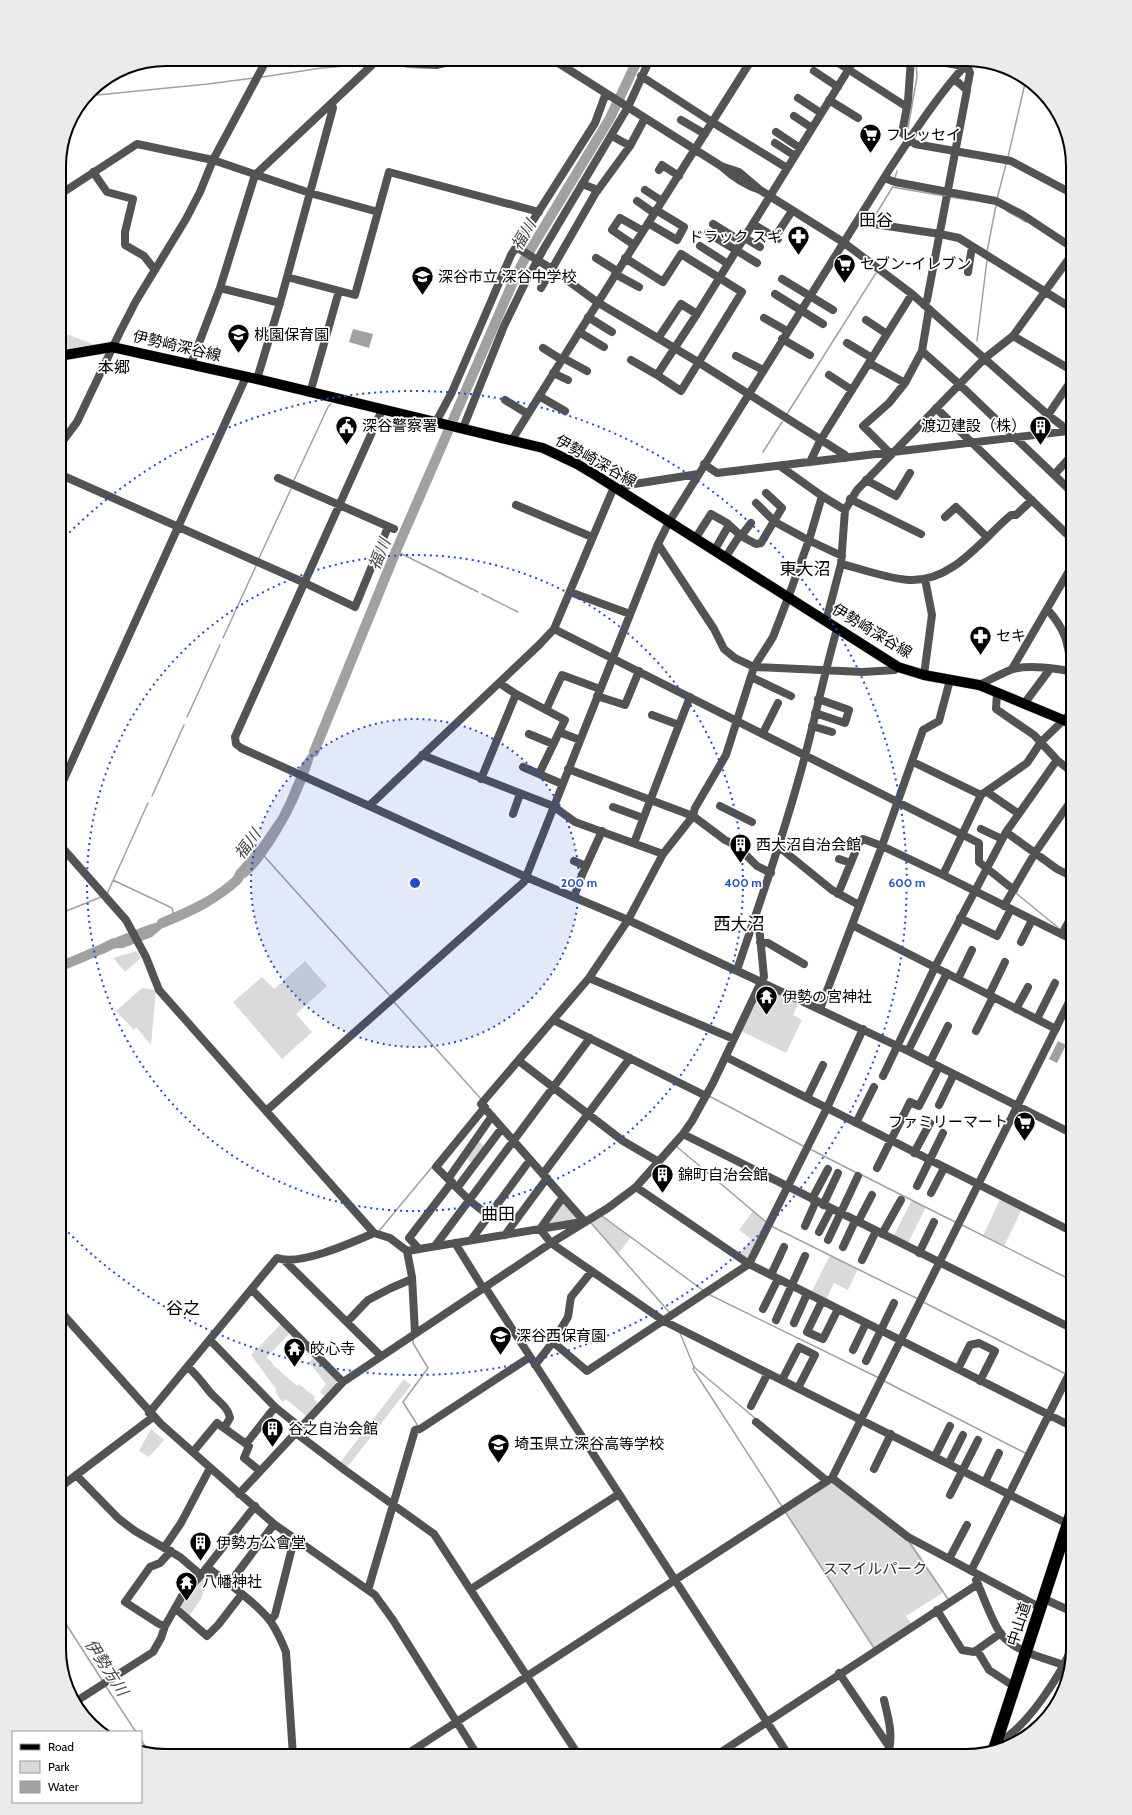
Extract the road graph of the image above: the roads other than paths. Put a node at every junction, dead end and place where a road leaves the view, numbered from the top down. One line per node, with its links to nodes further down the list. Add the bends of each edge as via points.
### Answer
1 (263, 66): 40 (street)
2 (372, 66): 20 (street)
3 (563, 66): 17 (street)
4 (646, 66): 13 (street)
5 (748, 66): 28 (street)
6 (842, 66): 11 (street)
7 (851, 66): 11 (street)
8 (910, 66): 22 (street)
9 (959, 66): 10 (street)
10 (964, 67): 14 (street); 16 (street, via 970,71)
11 (848, 70): 15 (street); 22 (street)
12 (814, 71): 15 (street)
13 (641, 76): 21 (street); 28 (street)
14 (954, 79): 16 (street); 33 (street)
15 (838, 87): 19 (street)
16 (967, 88): 38 (street)
17 (608, 95): 21 (street); 59 (street, via 595,123)
18 (798, 98): 23 (street)
19 (830, 100): 23 (street); 26 (street)
20 (332, 104): 44 (street); 53 (street)
21 (627, 107): 25 (street); 32 (street)
22 (907, 107): 33 (street, via 902,133)
23 (821, 113): 29 (street)
24 (794, 116): 29 (street)
25 (645, 118): 35 (street); 37 (street)
26 (858, 118)
27 (681, 120): 31 (street)
28 (712, 122): 31 (street); 41 (street)
29 (812, 128): 36 (street)
30 (776, 132): 36 (street)
31 (705, 134): 37 (street)
32 (612, 136): 35 (street); 47 (street)
33 (909, 139): 38 (street, via 915,144); 46 (street)
34 (775, 143): 39 (street)
35 (630, 146): 49 (street)
36 (800, 148): 39 (street)
37 (696, 150): 45 (street); 54 (street, via 721,166 739,172)
38 (956, 150): 51 (street, via 1011,161); 52 (street)
39 (795, 156): 41 (street)
40 (213, 160): 43 (street, via 137,144); 44 (street); 84 (street, via 186,219)
41 (787, 168): 54 (street)
42 (659, 170): 45 (street, via 662,165)
43 (93, 172): 48 (street); 84 (street, via 107,192 132,199 125,245 144,256)
44 (255, 175): 53 (street); 91 (street)
45 (679, 176): 56 (street)
46 (884, 178): 52 (street); 61 (street)
47 (582, 184): 49 (street); 79 (street)
48 (66, 189)
49 (598, 190): 83 (street)
50 (645, 190): 56 (street)
51 (1066, 190)
52 (948, 192): 67 (street); 70 (street, via 996,201)
53 (310, 193): 58 (street); 87 (street)
54 (770, 196): 57 (street); 64 (street)
55 (637, 201): 60 (street)
56 (662, 201): 60 (street)
57 (792, 211): 64 (street, via 777,238); 69 (street)
58 (378, 212): 59 (street, via 389,172); 93 (street, via 355,295)
59 (539, 212): 75 (street)
60 (655, 212): 62 (street); 62 (street, via 684,227 677,240)
61 (861, 215): 67 (street, via 874,224); 69 (street)
62 (648, 223): 65 (street)
63 (713, 224): 68 (street)
64 (753, 224): 68 (street)
65 (642, 232): 71 (street); 71 (street, via 620,218 612,230)
66 (708, 233): 76 (street)
67 (940, 234): 74 (street, via 959,238); 101 (street)
68 (743, 240): 73 (street); 76 (street)
69 (843, 242): 96 (street); 97 (street)
70 (1066, 244)
71 (634, 245): 78 (street)
72 (700, 246): 81 (street)
73 (760, 247)
74 (972, 247): 86 (street); 94 (street)
75 (517, 248): 79 (street); 155 (street)
76 (736, 251): 81 (street); 82 (street)
77 (596, 258): 85 (street)
78 (625, 258): 85 (street); 88 (street, via 663,282 681,254)
79 (536, 260): 83 (street); 156 (street, via 504,326)
80 (1066, 262): 94 (street)
81 (728, 264): 88 (street)
82 (757, 264)
83 (552, 269): 92 (street); 98 (street)
84 (155, 270): 117 (street)
85 (616, 272): 90 (street); 98 (street)
86 (968, 272)
87 (287, 277): 93 (street); 99 (street)
88 (719, 278): 104 (street); 131 (street, via 742,292)
89 (782, 279): 97 (street)
90 (639, 287)
91 (220, 288): 99 (street); 132 (street)
92 (541, 288)
93 (339, 291): 146 (street)
94 (1044, 292): 100 (street); 113 (street)
95 (775, 294): 103 (street)
96 (912, 294): 101 (street); 112 (street)
97 (809, 296): 102 (street); 103 (street)
98 (597, 302): 105 (street); 114 (street)
99 (280, 303): 140 (street)
100 (1066, 305)
101 (927, 307): 121 (street); 127 (street)
102 (833, 310)
103 (801, 311): 108 (street); 109 (street)
104 (697, 314): 114 (street, via 681,304); 120 (street)
105 (588, 317): 110 (street); 111 (street)
106 (764, 318): 109 (street)
107 (866, 320): 112 (street)
108 (823, 324)
109 (787, 331): 115 (street)
110 (579, 332): 118 (street); 128 (street)
111 (612, 332)
112 (887, 334): 130 (street)
113 (1013, 336): 127 (street); 133 (street)
114 (658, 338): 120 (street)
115 (782, 339): 126 (street); 134 (street)
116 (847, 343): 130 (street)
117 (112, 347): 123 (main road, 伊勢崎深谷線); 132 (main road, 伊勢崎深谷線); 159 (street, via 77,422)
118 (604, 347)
119 (544, 348): 128 (street)
120 (675, 348): 131 (street); 137 (street)
121 (922, 351): 142 (street); 143 (street)
122 (66, 352): 123 (street)
123 (70, 353): 124 (main road, 伊勢崎深谷線)
124 (66, 354)
125 (736, 356): 134 (street)
126 (810, 356)
127 (985, 358): 143 (street); 154 (street)
128 (562, 359): 135 (street); 136 (street)
129 (631, 360): 137 (street)
130 (870, 361): 142 (street); 145 (street)
131 (698, 362): 137 (street, via 680,391); 147 (street)
132 (191, 364): 139 (main road, 伊勢崎深谷線)
133 (1066, 368)
134 (762, 370): 147 (street)
135 (587, 371)
136 (554, 373): 141 (street); 148 (street)
137 (657, 375)
138 (829, 375): 145 (street)
139 (246, 377): 140 (main road, 伊勢崎深谷線); 191 (street)
140 (257, 379): 146 (main road, 伊勢崎深谷線)
141 (568, 380)
142 (904, 383): 164 (street, via 889,403 863,426)
143 (959, 384): 150 (street); 160 (street)
144 (1066, 384): 154 (street)
145 (852, 390): 162 (street)
146 (310, 393): 151 (main road, 伊勢崎深谷線)
147 (748, 394): 162 (street); 168 (street)
148 (540, 396): 152 (street); 153 (street)
149 (505, 400): 153 (street)
150 (936, 408): 163 (street); 164 (street)
151 (382, 410): 155 (main road, 伊勢崎深谷線); 184 (street)
152 (564, 411)
153 (528, 414): 161 (street)
154 (1048, 415): 157 (street)
155 (438, 422): 156 (main road, 伊勢崎深谷線)
156 (461, 428): 161 (main road, 伊勢崎深谷線)
157 (1066, 429)
158 (1066, 434): 160 (street)
159 (66, 437)
160 (1016, 439): 163 (street); 172 (street)
161 (512, 440): 177 (main road, 伊勢崎深谷線, via 560,455)
162 (820, 441): 165 (street); 166 (street)
163 (973, 443): 164 (street); 181 (street)
164 (890, 453): 165 (street); 175 (street)
165 (845, 458): 166 (street)
166 (810, 462): 169 (street)
167 (1066, 462): 172 (street)
168 (704, 464): 169 (street, via 716,473); 171 (street)
169 (780, 466): 179 (street)
170 (910, 473): 175 (street, via 896,496)
171 (698, 474): 177 (street); 187 (street)
172 (1054, 475): 176 (street)
173 (66, 477): 191 (street)
174 (278, 478): 184 (street)
175 (866, 480): 180 (street)
176 (1066, 486)
177 (617, 488): 187 (main road, 伊勢崎深谷線); 195 (street)
178 (766, 493): 188 (street, via 782,508)
179 (822, 496): 185 (street); 198 (street)
180 (850, 499): 185 (street); 193 (street)
181 (1032, 500): 192 (street); 196 (street, via 1016,515 1011,514)
182 (756, 503): 188 (street)
183 (516, 505): 195 (street)
184 (339, 506): 205 (street); 205 (street, via 391,528 355,607)
185 (845, 510): 202 (street)
186 (944, 517): 196 (street, via 956,506)
187 (669, 522): 197 (main road, 伊勢崎深谷線); 199 (street)
188 (775, 522): 194 (street, via 761,543 756,544); 198 (street)
189 (751, 523): 194 (street)
190 (729, 525): 194 (street); 197 (street, via 711,514); 200 (street)
191 (179, 527): 205 (street); 259 (street)
192 (1066, 533)
193 (921, 534)
194 (741, 536): 201 (street)
195 (592, 537): 206 (street)
196 (987, 537): 203 (street, via 974,551 948,570)
197 (695, 539): 200 (main road, 伊勢崎深谷線)
198 (808, 540): 202 (street); 207 (street)
199 (658, 544): 209 (street); 215 (street, via 714,629 724,649 735,658)
200 (714, 551): 201 (main road, 伊勢崎深谷線)
201 (725, 558): 207 (main road, 伊勢崎深谷線)
202 (842, 560): 203 (street, via 910,580); 210 (street)
203 (925, 579): 222 (street, via 932,615)
204 (1066, 580): 208 (street)
205 (305, 583): 266 (street, via 235,737 236,744)
206 (570, 592): 209 (street); 211 (street)
207 (788, 598): 210 (main road, 伊勢崎深谷線); 215 (street, via 773,637)
208 (1047, 609): 213 (street); 217 (street)
209 (630, 614): 214 (street)
210 (826, 621): 212 (main road, 伊勢崎深谷線)
211 (554, 629): 214 (street); 225 (street)
212 (837, 629): 216 (main road, 伊勢崎深谷線); 220 (street)
213 (1066, 637)
214 (612, 658): 219 (street); 227 (street)
215 (754, 667): 220 (street); 223 (street)
216 (898, 667): 220 (street, via 895,670 863,672); 222 (main road, 伊勢崎深谷線)
217 (1012, 669): 218 (street); 226 (street)
218 (1050, 669): 221 (street); 234 (street)
219 (639, 671): 227 (street, via 625,705); 231 (street)
220 (825, 671): 232 (street)
221 (1066, 671)
222 (924, 675): 224 (main road, 伊勢崎深谷線)
223 (751, 678): 230 (street); 239 (street)
224 (950, 680): 226 (main road, 伊勢崎深谷線); 254 (street, via 939,720 924,730)
225 (499, 683): 229 (street); 251 (street)
226 (979, 685): 228 (main road, 伊勢崎深谷線)
227 (599, 692): 235 (street, via 562,675); 248 (street)
228 (997, 693): 234 (main road, 伊勢崎深谷線); 249 (street, via 996,709)
229 (516, 694): 235 (street); 260 (street)
230 (791, 696)
231 (690, 697): 239 (street); 242 (street)
232 (818, 699): 236 (street); 236 (street, via 849,710 845,723)
233 (778, 703): 246 (street)
234 (1024, 704): 240 (main road, 伊勢崎深谷線)
235 (546, 710): 244 (street, via 565,720)
236 (815, 713): 243 (street)
237 (652, 715): 242 (street)
238 (1066, 718): 240 (street)
239 (737, 720): 246 (street); 273 (street, via 726,755 695,808)
240 (1063, 720): 241 (main road, 伊勢崎深谷線); 249 (street)
241 (1066, 721)
242 (679, 725): 264 (street)
243 (812, 726): 245 (street); 252 (street)
244 (559, 732): 248 (street); 250 (street)
245 (832, 732)
246 (762, 733): 252 (street)
247 (529, 734): 250 (street)
248 (580, 740): 257 (street)
249 (1041, 742): 253 (street); 262 (street, via 1027,763)
250 (554, 744): 258 (street)
251 (422, 755): 260 (street); 266 (street)
252 (805, 755): 265 (street); 282 (street)
253 (1057, 760): 255 (street); 272 (street)
254 (912, 762): 262 (street); 265 (street)
255 (1066, 767)
256 (523, 768): 258 (street)
257 (568, 769): 261 (street); 264 (street)
258 (539, 774): 261 (street)
259 (66, 775)
260 (481, 779): 263 (street)
261 (562, 784): 267 (street)
262 (984, 793): 272 (street); 278 (street)
263 (520, 794): 267 (street); 271 (street)
264 (650, 800): 273 (street); 274 (street)
265 (896, 803): 278 (street); 281 (street)
266 (370, 805): 294 (street)
267 (553, 806): 277 (street, via 575,822); 294 (street)
268 (720, 806): 275 (street)
269 (613, 807): 274 (street)
270 (1066, 808): 284 (street)
271 (513, 814)
272 (1019, 814): 279 (street)
273 (693, 816): 285 (street); 291 (street, via 737,846 757,866)
274 (643, 818): 280 (street)
275 (752, 822)
276 (981, 829): 279 (street)
277 (602, 830): 280 (street); 289 (street)
278 (963, 835): 290 (street, via 979,843 978,862); 293 (street)
279 (1004, 836): 284 (street); 290 (street)
280 (634, 843): 285 (street)
281 (882, 846): 288 (street, via 864,839 859,843); 293 (street); 299 (street)
282 (778, 847): 291 (street); 297 (street)
283 (66, 852): 352 (street, via 126,920 159,990)
284 (1035, 853): 292 (street); 296 (street)
285 (663, 854): 302 (street)
286 (838, 859): 288 (street)
287 (574, 861): 289 (street)
288 (851, 863): 297 (street)
289 (586, 866): 298 (street)
290 (986, 868): 295 (street); 296 (street)
291 (770, 873): 304 (street)
292 (1066, 874)
293 (944, 875): 295 (street)
294 (526, 877): 298 (street); 352 (street, via 524,882)
295 (974, 890): 300 (street); 301 (street)
296 (1014, 890): 300 (street)
297 (838, 894): 299 (street)
298 (574, 897): 302 (street)
299 (859, 905): 305 (street)
300 (1007, 908): 301 (street, via 997,936); 303 (street)
301 (960, 918): 314 (street)
302 (628, 920): 315 (street); 317 (street)
303 (1032, 920): 307 (street); 310 (street)
304 (753, 923): 309 (street, via 759,926); 315 (street)
305 (852, 925): 314 (street); 325 (street)
306 (1066, 927): 307 (street)
307 (1062, 934): 308 (street)
308 (1066, 936)
309 (760, 942): 313 (street, via 768,942); 319 (street, via 764,977)
310 (1021, 942)
311 (972, 950): 318 (street)
312 (1005, 962): 322 (street)
313 (804, 964)
314 (935, 967): 316 (street); 334 (street)
315 (737, 970): 319 (street)
316 (946, 973): 318 (street); 335 (street)
317 (589, 978): 327 (street); 333 (street)
318 (958, 979): 322 (street)
319 (761, 982): 325 (street); 333 (street)
320 (1055, 983): 326 (street)
321 (1028, 987): 324 (street)
322 (991, 996): 324 (street); 331 (street)
323 (1066, 1008): 330 (street)
324 (1016, 1009): 326 (street)
325 (820, 1010): 329 (street)
326 (1037, 1019): 330 (street)
327 (554, 1020): 332 (street); 338 (street)
328 (948, 1026): 339 (street)
329 (863, 1029): 334 (street); 351 (street)
330 (1056, 1029): 350 (street)
331 (976, 1031)
332 (590, 1038): 336 (street); 345 (street)
333 (734, 1040): 337 (street)
334 (898, 1046): 335 (street); 343 (street)
335 (908, 1051): 339 (street)
336 (630, 1058): 346 (street); 353 (street)
337 (726, 1058): 346 (street); 347 (street)
338 (519, 1061): 345 (street); 349 (street, via 481,1104)
339 (930, 1062): 341 (street)
340 (823, 1065): 347 (street)
341 (939, 1067): 342 (street); 362 (street, via 919,1106 910,1102)
342 (954, 1074): 348 (street); 350 (street)
343 (883, 1076)
344 (874, 1087): 355 (street)
345 (554, 1088): 353 (street); 361 (street)
346 (707, 1095): 360 (street)
347 (807, 1098): 351 (street)
348 (940, 1105)
349 (485, 1107): 354 (street); 373 (street, via 436,1167)
350 (1018, 1107): 358 (street); 374 (street)
351 (827, 1108): 355 (street); 377 (street)
352 (266, 1111): 394 (street)
353 (587, 1114): 366 (street, via 623,1141); 371 (street)
354 (492, 1116): 357 (street); 373 (street)
355 (856, 1123): 362 (street)
356 (930, 1123): 363 (street)
357 (502, 1128): 361 (street); 373 (street)
358 (1066, 1131)
359 (943, 1133): 365 (street)
360 (683, 1134): 366 (street); 377 (street)
361 (514, 1141): 364 (street); 381 (street)
362 (891, 1141): 363 (street); 367 (street)
363 (914, 1153): 365 (street)
364 (530, 1160): 371 (street); 386 (street)
365 (930, 1160): 368 (street); 375 (street)
366 (659, 1162): 376 (street)
367 (877, 1168)
368 (944, 1168): 374 (street); 378 (street)
369 (828, 1169): 383 (street)
370 (838, 1173): 383 (street)
371 (544, 1176): 380 (street); 396 (street)
372 (858, 1176): 385 (street)
373 (452, 1183): 381 (street); 404 (street, via 409,1238)
374 (978, 1185): 392 (street); 410 (street)
375 (917, 1186)
376 (636, 1187): 388 (street); 411 (street)
377 (788, 1187): 383 (street); 411 (street)
378 (931, 1193)
379 (872, 1195): 387 (street)
380 (563, 1197): 388 (street); 391 (street)
381 (469, 1200): 386 (street); 401 (street)
382 (900, 1200): 395 (street)
383 (817, 1202): 384 (street); 390 (street)
384 (831, 1209): 385 (street); 393 (street)
385 (841, 1214): 387 (street); 398 (street)
386 (489, 1216): 397 (street)
387 (856, 1221): 395 (street); 402 (street)
388 (585, 1222): 391 (street); 400 (street)
389 (934, 1222): 406 (street)
390 (804, 1226)
391 (540, 1229): 396 (street); 400 (street)
392 (1066, 1229)
393 (819, 1232)
394 (374, 1233): 405 (street, via 390,1238); 409 (street, via 330,1252)
395 (879, 1233): 406 (street); 408 (street)
396 (505, 1235): 397 (street)
397 (470, 1240): 399 (street)
398 (828, 1240)
399 (455, 1243): 401 (street); 416 (street)
400 (550, 1243): 412 (street); 416 (street)
401 (435, 1246): 404 (street)
402 (843, 1247)
403 (784, 1248): 413 (street)
404 (419, 1249): 405 (street)
405 (407, 1251): 414 (street)
406 (919, 1253): 410 (street)
407 (805, 1256): 415 (street)
408 (862, 1260)
409 (285, 1261): 417 (street, via 277,1258); 426 (street)
410 (940, 1262): 429 (street); 433 (street)
411 (749, 1264): 413 (street); 425 (street)
412 (592, 1271): 425 (street); 434 (street, via 571,1297 568,1317)
413 (775, 1277): 415 (street); 421 (street)
414 (412, 1279): 426 (street, via 368,1300); 431 (street)
415 (791, 1285): 418 (street); 424 (street)
416 (484, 1288): 431 (street); 437 (street)
417 (252, 1290): 432 (street); 446 (street)
418 (807, 1294): 419 (street); 427 (street)
419 (822, 1301): 422 (street); 422 (street, via 807,1332 823,1339)
420 (894, 1303): 430 (street)
421 (763, 1309)
422 (838, 1309): 428 (street)
423 (66, 1318): 450 (street)
424 (776, 1320)
425 (664, 1321): 434 (street, via 587,1371); 442 (street)
426 (347, 1322): 436 (street)
427 (794, 1323)
428 (866, 1323): 430 (street); 435 (street)
429 (1066, 1325)
430 (881, 1330): 433 (street); 438 (street)
431 (415, 1333): 436 (street)
432 (210, 1340): 440 (street); 449 (street)
433 (900, 1340): 441 (street); 452 (street)
434 (553, 1342): 439 (street)
435 (853, 1350)
436 (381, 1356): 446 (street)
437 (530, 1357): 439 (street); 478 (street, via 420,1430 415,1430)
438 (866, 1361)
439 (535, 1365): 475 (street)
440 (189, 1368): 450 (street); 456 (street, via 229,1412 230,1418)
441 (958, 1369): 445 (street); 445 (street, via 970,1345 979,1343 995,1351)
442 (768, 1373): 443 (street); 448 (street)
443 (782, 1380): 447 (street); 447 (street, via 799,1347 815,1355)
444 (1066, 1380): 451 (street)
445 (980, 1381): 451 (street)
446 (343, 1382): 457 (street)
447 (798, 1388): 452 (street)
448 (751, 1406)
449 (275, 1407): 457 (street); 461 (street)
450 (151, 1415): 462 (street); 470 (street)
451 (1048, 1415): 454 (street); 476 (street)
452 (861, 1420): 458 (street); 471 (street)
453 (756, 1422): 471 (street)
454 (1066, 1424)
455 (950, 1426): 464 (street)
456 (224, 1428): 461 (street); 462 (street, via 217,1423)
457 (298, 1430): 469 (street); 478 (street)
458 (891, 1434): 464 (street); 467 (street)
459 (963, 1435): 465 (street)
460 (978, 1440): 468 (street)
461 (246, 1444): 469 (street, via 250,1446 244,1458)
462 (193, 1452): 466 (street)
463 (998, 1453): 472 (street)
464 (935, 1456): 465 (street)
465 (949, 1463): 468 (street)
466 (210, 1468): 474 (street); 485 (street)
467 (874, 1469)
468 (962, 1470): 472 (street); 477 (street)
469 (260, 1471): 474 (street)
470 (76, 1475): 473 (street); 485 (street, via 119,1519)
471 (830, 1479): 486 (street, via 908,1538); 490 (street)
472 (985, 1482): 476 (street)
473 (66, 1483)
474 (239, 1494): 479 (street)
475 (619, 1494): 490 (street); 493 (street)
476 (1010, 1494): 480 (street); 488 (street)
477 (950, 1495)
478 (393, 1505): 493 (street, via 434,1534); 494 (street)
479 (254, 1506): 481 (street); 487 (street)
480 (1066, 1523)
481 (274, 1524): 484 (street); 491 (street)
482 (967, 1525): 486 (street)
483 (1066, 1537): 496 (highway, 中山道)
484 (294, 1540): 494 (street); 500 (street, via 275,1615)
485 (168, 1550): 489 (street); 501 (street, via 160,1563 150,1567 125,1602)
486 (949, 1559): 488 (street)
487 (207, 1567): 489 (street); 491 (street)
488 (971, 1571): 492 (street); 496 (street)
489 (201, 1575): 497 (street)
490 (674, 1580): 507 (street); 512 (street)
491 (229, 1584): 495 (street)
492 (978, 1584): 498 (street); 502 (street)
493 (471, 1589): 507 (street)
494 (368, 1590): 511 (street, via 379,1600 393,1620)
495 (242, 1594): 497 (street, via 207,1636); 500 (street)
496 (1043, 1604): 499 (street); 504 (highway, 中山道)
497 (175, 1608): 501 (street)
498 (937, 1610): 503 (street, via 962,1650); 506 (street)
499 (1066, 1610)
500 (270, 1621): 515 (street, via 286,1652)
501 (165, 1626): 509 (street, via 162,1638 152,1652)
502 (1001, 1633): 503 (street); 504 (street, via 1011,1643)
503 (978, 1650): 508 (street, via 989,1670)
504 (1027, 1652): 505 (street); 508 (highway, 中山道)
505 (1064, 1665): 513 (street, via 1023,1723)
506 (839, 1673): 512 (street); 521 (street)
507 (527, 1676): 511 (street); 518 (street)
508 (1015, 1687): 514 (highway, 中山道)
509 (80, 1699)
510 (884, 1700): 522 (street, via 891,1730)
511 (456, 1722): 516 (street); 517 (street)
512 (767, 1723): 519 (street); 520 (street)
513 (1000, 1743)
514 (997, 1744)
515 (293, 1749)
516 (415, 1749)
517 (473, 1749)
518 (574, 1749)
519 (726, 1749)
520 (784, 1749)
521 (889, 1749)
522 (891, 1749)

